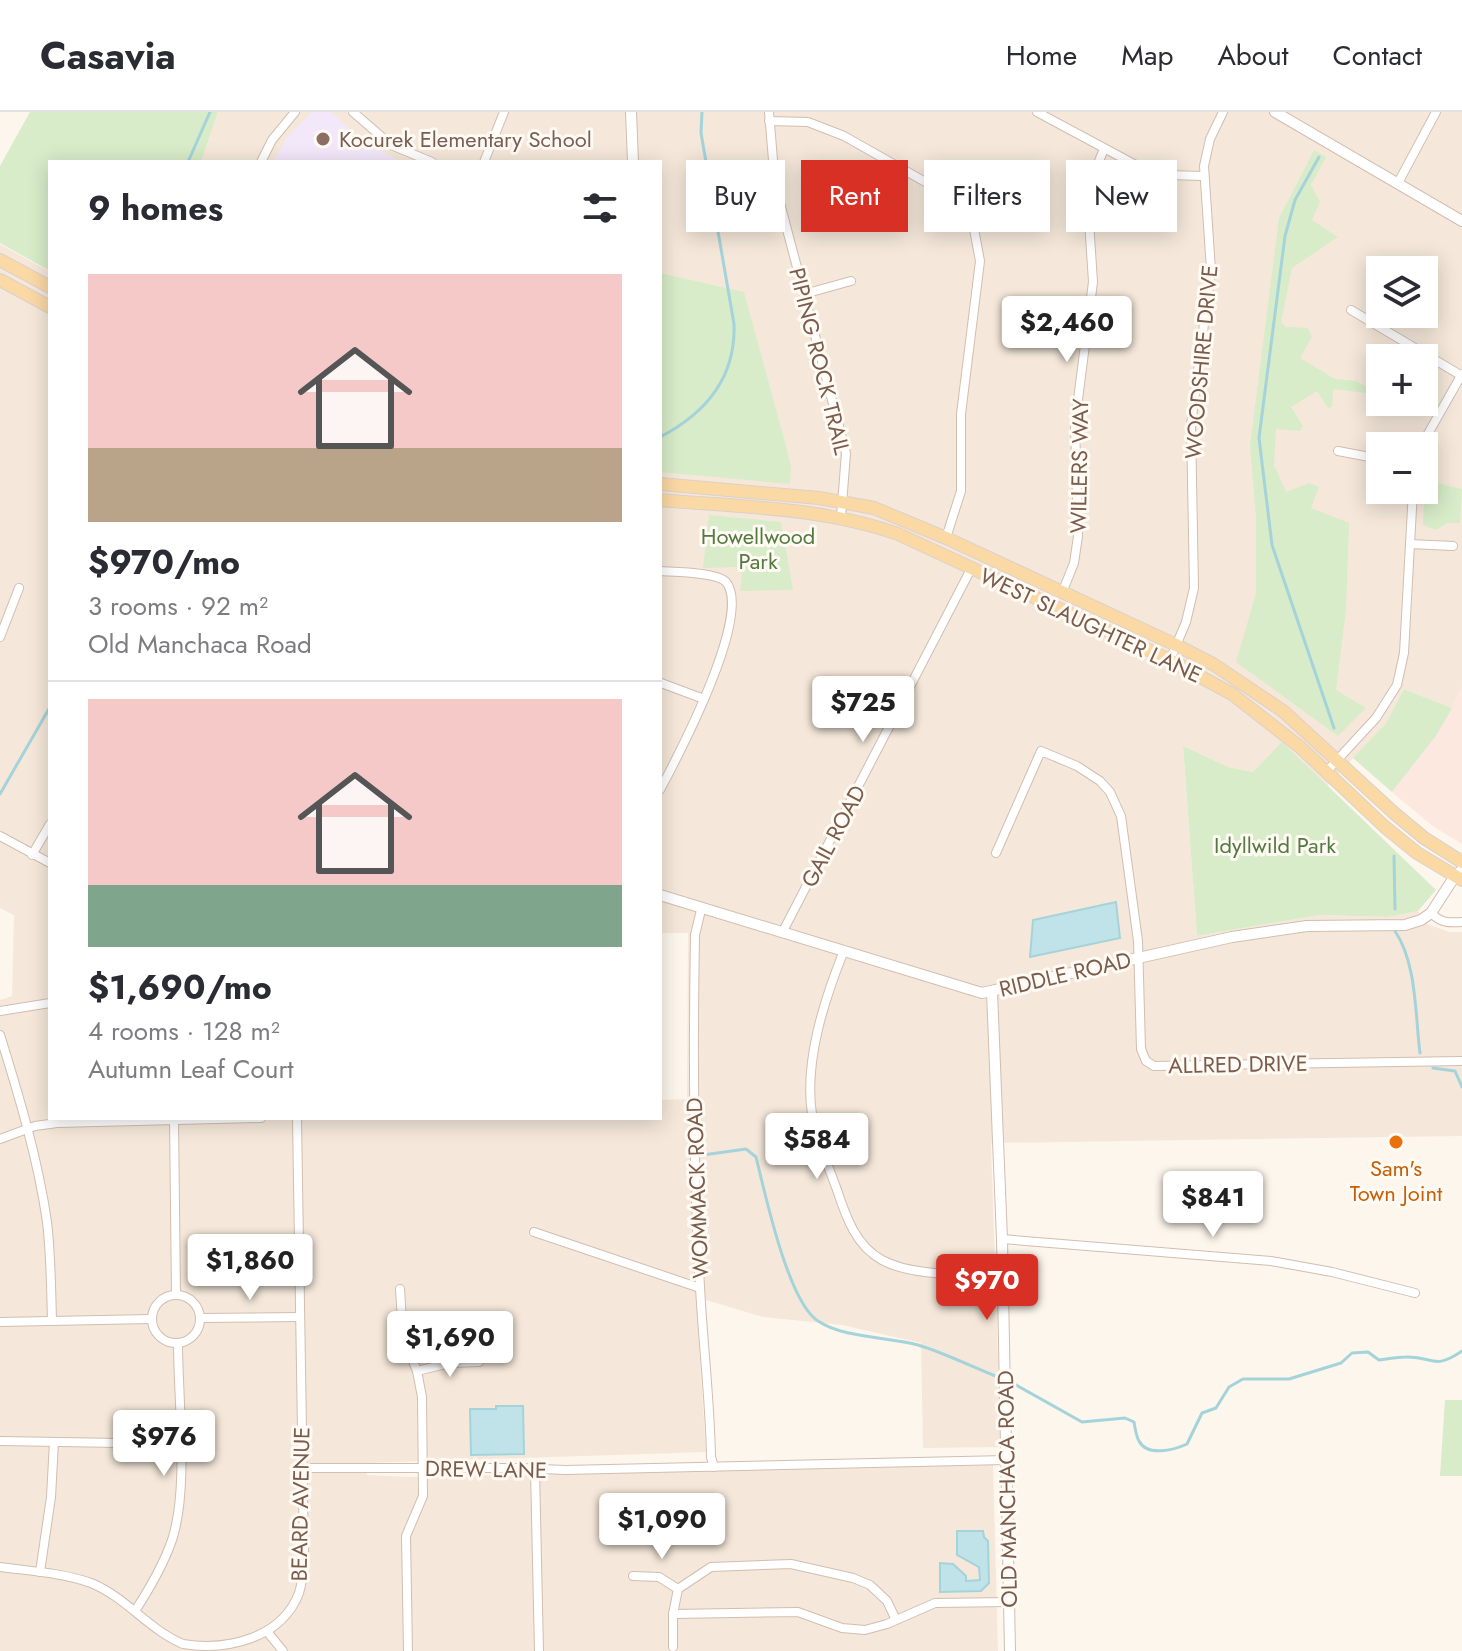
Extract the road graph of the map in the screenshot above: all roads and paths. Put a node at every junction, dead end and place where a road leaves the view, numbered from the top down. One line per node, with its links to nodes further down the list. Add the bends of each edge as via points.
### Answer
1 (295, 112): 11 (street)
2 (353, 112): 12 (street, via 391,145)
3 (504, 112): 13 (street)
4 (631, 112): 14 (street)
5 (1037, 112): 10 (street)
6 (1223, 112): 15 (street, WOODSHIRE DRIVE, via 1210,139)
7 (1275, 112): 16 (street)
8 (1436, 112): 16 (street)
9 (769, 117): 22 (street, PIPING ROCK TRAIL, via 775,184); 34 (street, via 808,122 844,136 943,192 961,207 974,229 980,261 961,414 961,491)
10 (1104, 149): 15 (street, via 1155,173); 40 (street, WILLERS WAY, via 1087,190 1093,282 1075,423 1077,546)
11 (262, 160)
12 (427, 160)
13 (485, 160)
14 (633, 160)
15 (1203, 176): 42 (street, WOODSHIRE DRIVE, via 1211,270 1191,425 1195,578)
16 (1398, 183): 17 (street)
17 (1462, 221)
18 (0, 260): 21 (main road)
19 (0, 280): 23 (main road)
20 (851, 281): 22 (street)
21 (48, 286)
22 (804, 294): 31 (street, PIPING ROCK TRAIL, via 844,442)
23 (48, 306)
24 (1351, 310): 25 (street)
25 (1462, 375): 26 (street)
26 (1429, 432)
27 (1338, 451): 28 (street)
28 (1366, 456)
29 (662, 484): 31 (main road, WEST SLAUGHTER LANE)
30 (662, 500): 33 (main road, WEST SLAUGHTER LANE)
31 (843, 501): 33 (street, PIPING ROCK TRAIL); 34 (main road, WEST SLAUGHTER LANE)
32 (1412, 504): 35 (street)
33 (841, 517): 37 (main road, WEST SLAUGHTER LANE, via 898,534)
34 (946, 538): 40 (main road, WEST SLAUGHTER LANE)
35 (1410, 544): 36 (street); 46 (street, via 1404,653 1397,685 1376,718)
36 (1453, 546)
37 (971, 569): 43 (main road, WEST SLAUGHTER LANE); 60 (street, GAIL ROAD)
38 (662, 571): 45 (street, via 717,576 733,594 730,631)
39 (19, 588): 41 (street)
40 (1062, 593): 42 (main road, WEST SLAUGHTER LANE)
41 (0, 637)
42 (1176, 645): 43 (street, WOODSHIRE DRIVE); 46 (main road, WEST SLAUGHTER LANE, via 1248,686)
43 (1170, 660): 47 (main road, WEST SLAUGHTER LANE, via 1243,701)
44 (662, 683): 45 (street)
45 (704, 699): 48 (street)
46 (1337, 759): 47 (street); 54 (main road, WEST SLAUGHTER LANE, via 1424,838)
47 (1327, 771): 55 (main road, WEST SLAUGHTER LANE, via 1417,853)
48 (662, 786)
49 (48, 827): 52 (street)
50 (0, 836): 52 (street)
51 (996, 853): 62 (street, ALLRED DRIVE, via 1041,751 1100,781 1121,816)
52 (32, 855): 53 (street)
53 (48, 862)
54 (1462, 862)
55 (1460, 875): 58 (street)
56 (662, 896): 57 (street, RIDDLE ROAD)
57 (701, 910): 60 (street, RIDDLE ROAD); 76 (street, WOMMACK ROAD, via 695,935 693,1036)
58 (1431, 913): 59 (street, via 1447,923); 62 (street, RIDDLE ROAD, via 1405,925 1307,926)
59 (1462, 922)
60 (782, 933): 61 (street, RIDDLE ROAD)
61 (843, 953): 63 (street, RIDDLE ROAD, via 971,991); 75 (street, via 818,1035 810,1089 816,1131 849,1223 871,1253 893,1266)
62 (1138, 957): 63 (street, RIDDLE ROAD); 67 (street, ALLRED DRIVE, via 1141,1049 1154,1066)
63 (992, 992): 74 (street, OLD MANCHACA ROAD)
64 (48, 1003): 65 (street)
65 (0, 1011)
66 (0, 1035): 71 (street)
67 (1462, 1061)
68 (139, 1120): 71 (street)
69 (174, 1120): 79 (street)
70 (297, 1120): 80 (street, BEARD AVENUE)
71 (26, 1129): 72 (street); 83 (street, via 47,1223)
72 (0, 1139)
73 (534, 1232): 76 (street)
74 (1002, 1239): 75 (street, OLD MANCHACA ROAD); 78 (street, via 1271,1261)
75 (1003, 1276): 91 (street, OLD MANCHACA ROAD)
76 (700, 1288): 92 (street, WOMMACK ROAD)
77 (400, 1289): 87 (street, via 403,1337)
78 (1415, 1293)
79 (176, 1294): 81 (street, via 190,1298); 82 (street, via 161,1299)
80 (300, 1317): 81 (street); 93 (street, BEARD AVENUE)
81 (201, 1318): 85 (street, via 196,1333)
82 (151, 1319): 83 (street); 85 (street, via 162,1339)
83 (52, 1321): 84 (street)
84 (0, 1322)
85 (178, 1343): 90 (street)
86 (479, 1362): 87 (street)
87 (417, 1371): 94 (street)
88 (0, 1441): 89 (street)
89 (54, 1442): 90 (street); 97 (street)
90 (179, 1444): 101 (street, via 176,1526 159,1572)
91 (1006, 1460): 92 (street, DREW LANE); 100 (street, OLD MANCHACA ROAD)
92 (714, 1467): 95 (street, DREW LANE)
93 (302, 1468): 94 (street, DREW LANE); 104 (street, BEARD AVENUE, via 302,1583 286,1616)
94 (423, 1468): 95 (street, DREW LANE); 108 (street, via 422,1500 406,1536)
95 (535, 1470): 109 (street)
96 (0, 1567): 97 (street)
97 (40, 1572): 101 (street, via 90,1583)
98 (633, 1576): 99 (street, via 659,1577)
99 (678, 1589): 102 (street); 103 (street, via 711,1567 791,1564 870,1585 887,1601)
100 (1009, 1602): 103 (street, via 935,1603); 110 (street, OLD MANCHACA ROAD)
101 (135, 1611): 106 (street)
102 (673, 1614): 103 (street, via 798,1612 853,1630); 105 (street)
103 (896, 1620)
104 (269, 1634): 106 (street, via 229,1650); 107 (street)
105 (673, 1647)
106 (191, 1649)
107 (283, 1651)
108 (408, 1651)
109 (539, 1651)
110 (1010, 1651)

